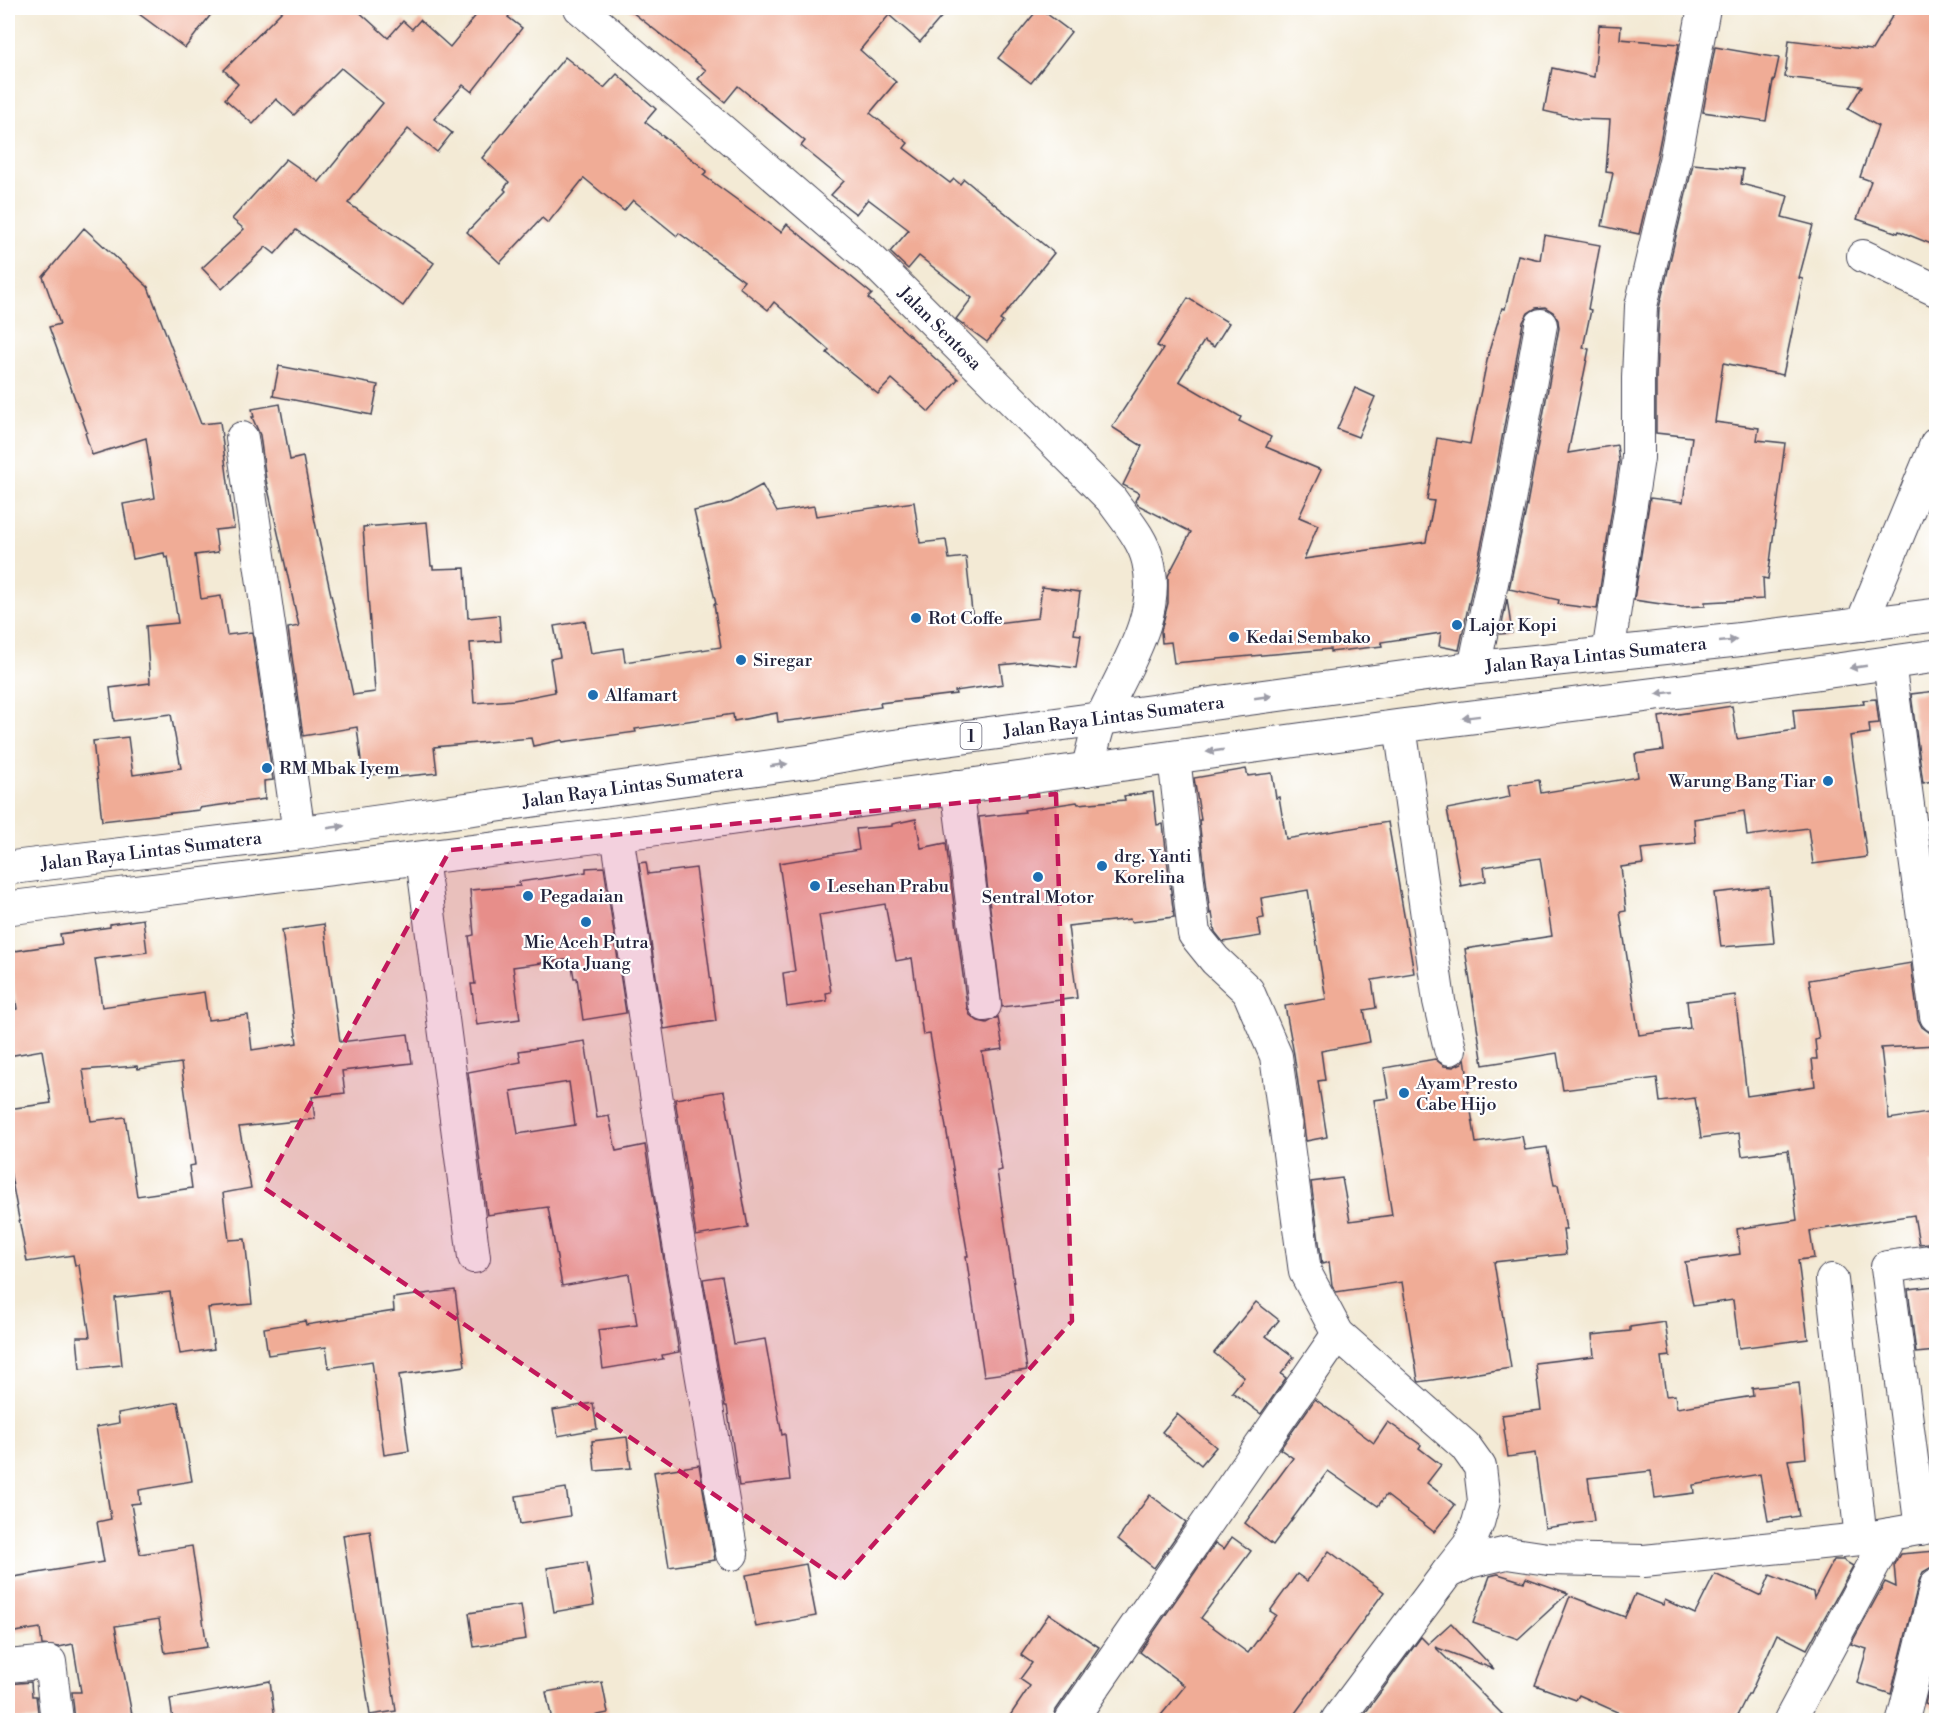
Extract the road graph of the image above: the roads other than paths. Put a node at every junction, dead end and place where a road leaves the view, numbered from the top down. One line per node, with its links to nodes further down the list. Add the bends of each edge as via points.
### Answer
1 (580, 8): 14 (street, Jalan Sentosa, via 871,259 1111,498 1136,534 1148,561 1150,592 1145,624)
2 (1704, 8): 10 (street, via 1675,161 1641,306 1638,458)
3 (1863, 256): 4 (street)
4 (1936, 290)
5 (1541, 325): 13 (street)
6 (242, 438): 19 (street)
7 (1936, 444): 9 (street)
8 (1936, 615): 9 (highway, Jalan Raya Lintas Sumatera / 1)
9 (1861, 625): 10 (highway, Jalan Raya Lintas Sumatera / 1, one-way to 9)
10 (1608, 654): 13 (highway, Jalan Raya Lintas Sumatera / 1)
11 (1936, 656): 12 (highway)
12 (1889, 662): 15 (highway, one-way to 15); 25 (street)
13 (1474, 668): 14 (highway, Jalan Raya Lintas Sumatera / 1, one-way to 13)
14 (1102, 718): 17 (street, Jalan Sentosa); 19 (highway, Jalan Raya Lintas Sumatera / 1, one-way to 14)
15 (1400, 726): 16 (highway, one-way to 16); 26 (street)
16 (1174, 757): 17 (highway); 30 (street, via 1194,934 1248,991 1276,1056 1305,1272)
17 (1087, 770): 18 (highway)
18 (957, 786): 20 (highway); 24 (street)
19 (299, 832): 22 (highway, Jalan Raya Lintas Sumatera / 1)
20 (617, 834): 21 (highway); 33 (street, via 674,1214)
21 (422, 858): 23 (highway); 27 (street)
22 (8, 868)
23 (8, 908)
24 (985, 1005)
25 (1936, 1016)
26 (1449, 1049)
27 (474, 1257)
28 (1936, 1260): 31 (street, via 1887,1267)
29 (1832, 1280): 32 (street)
30 (1338, 1334): 34 (street, via 1465,1446 1480,1467 1484,1501 1478,1523 1469,1545); 38 (street)
31 (1929, 1527): 32 (street)
32 (1875, 1537): 34 (street, via 1644,1561 1548,1559 1507,1553 1469,1562); 40 (street)
33 (732, 1554)
34 (1447, 1573): 39 (street)
35 (1936, 1585): 41 (street)
36 (8, 1666): 37 (street, via 50,1662)
37 (57, 1720)
38 (1071, 1720)
39 (1337, 1720)
40 (1790, 1720)
41 (1903, 1720)

